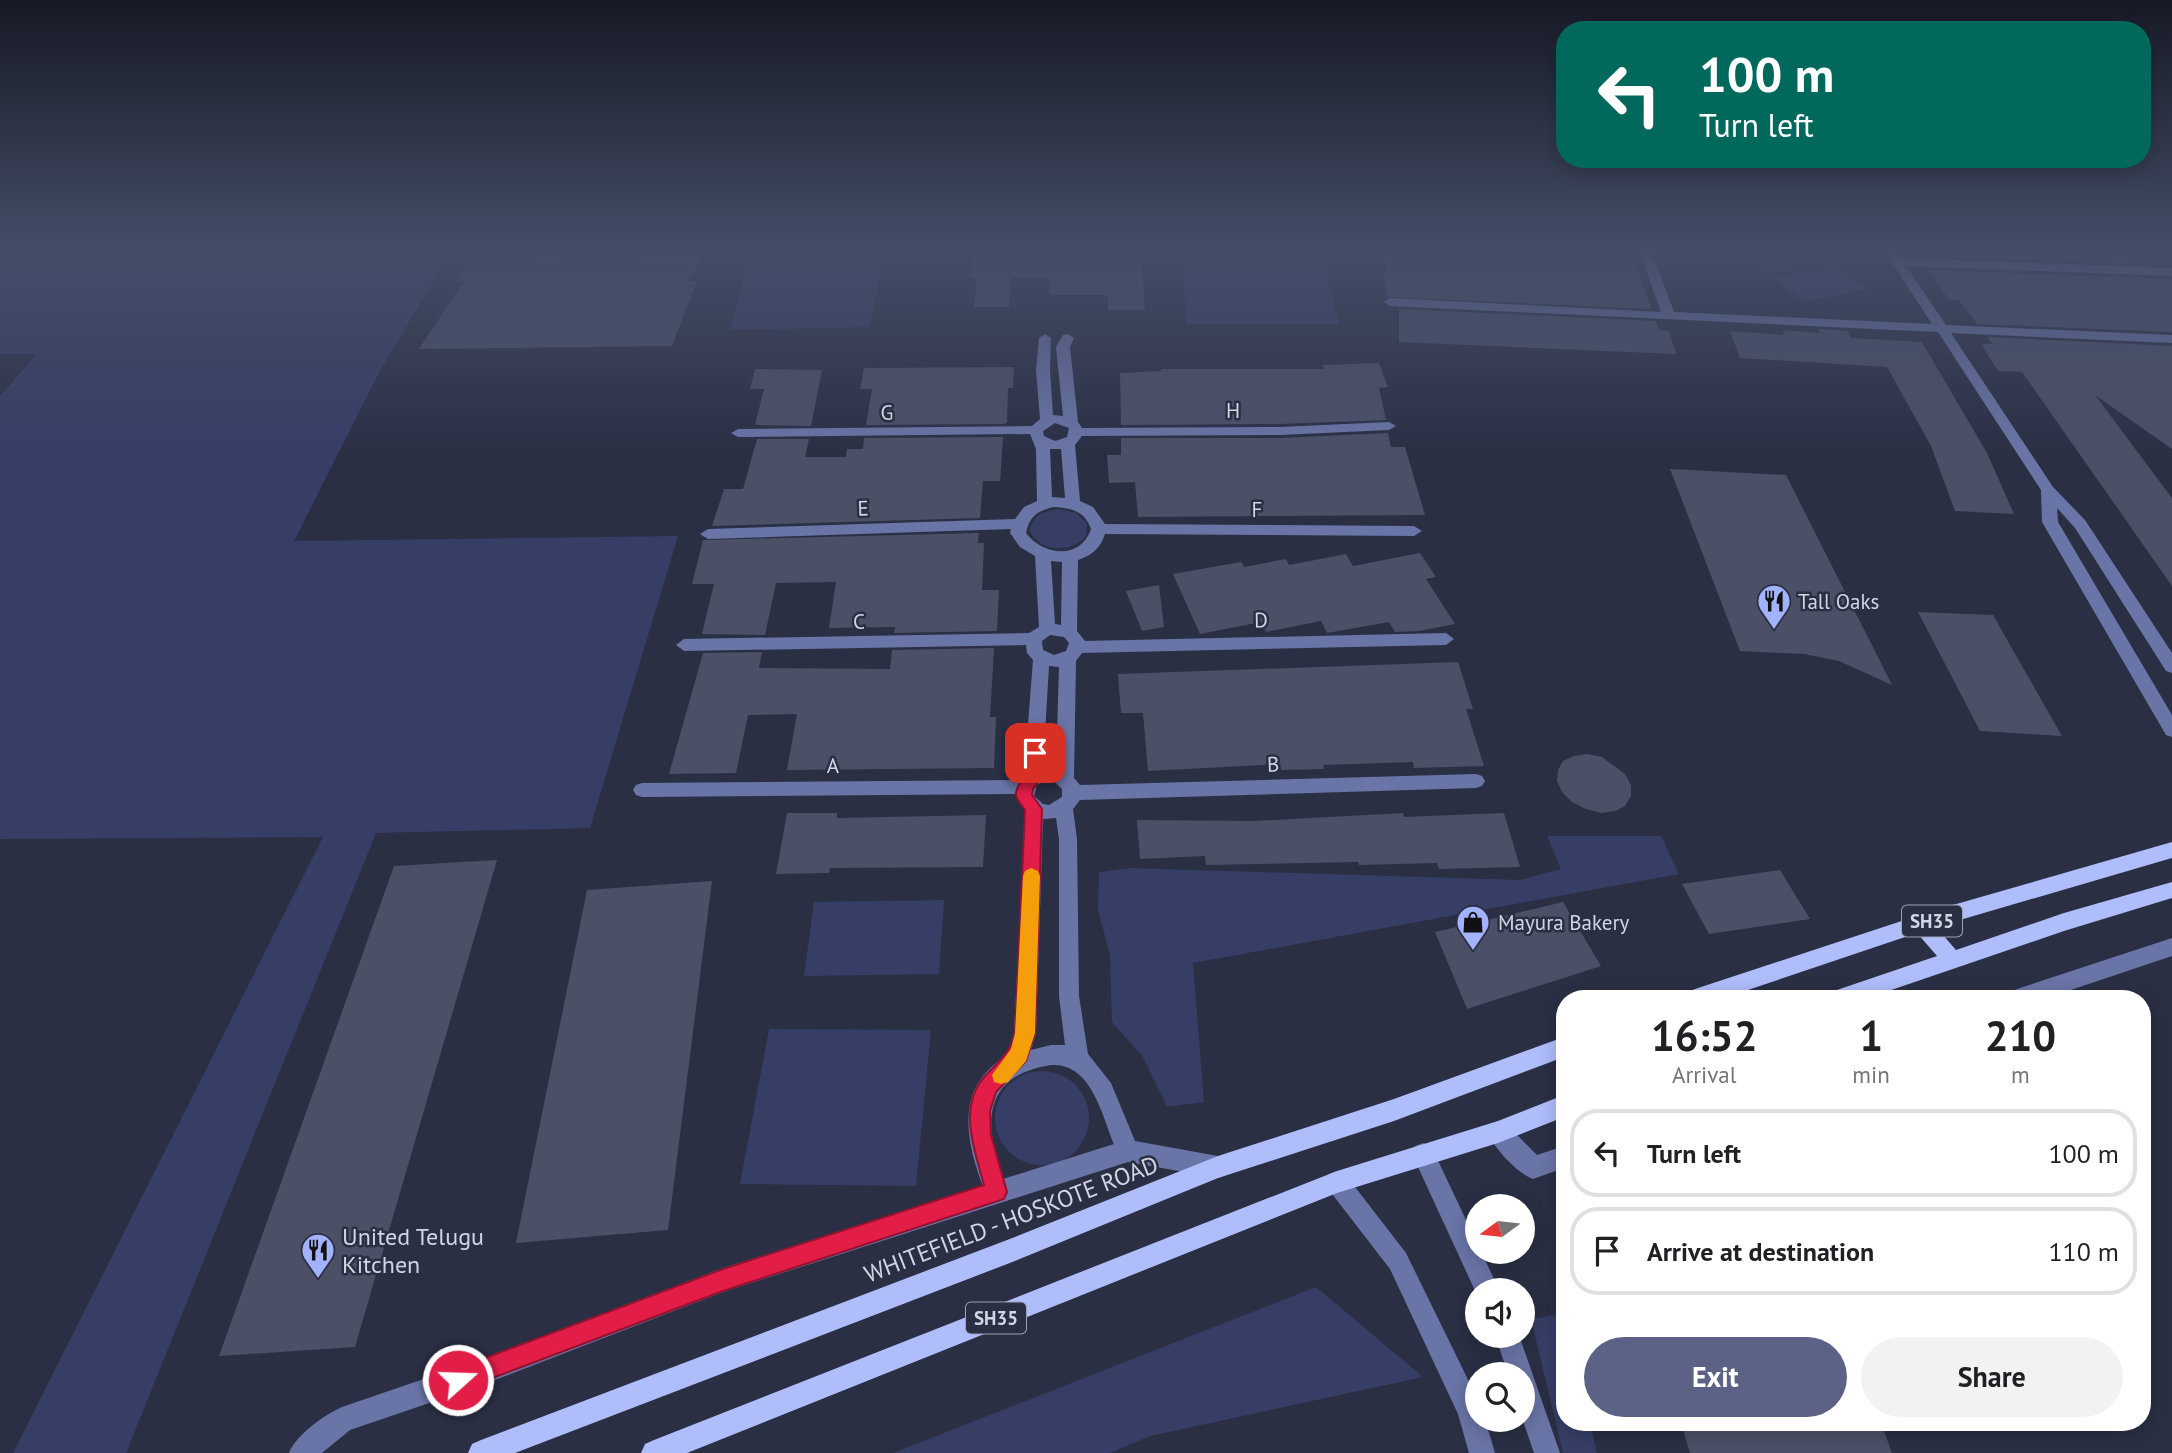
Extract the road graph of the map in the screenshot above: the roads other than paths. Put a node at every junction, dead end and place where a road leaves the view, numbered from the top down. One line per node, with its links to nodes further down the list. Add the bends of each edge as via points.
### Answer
1 (1704, 318): 3 (street)
2 (1936, 318): 3 (street)
3 (1944, 330): 6 (street); 12 (street)
4 (1045, 338): 7 (street)
5 (1068, 338): 10 (street, via 1063,347)
6 (2172, 338)
7 (1047, 420): 10 (street, via 1060,419); 11 (street)
8 (1389, 426): 10 (street, H)
9 (738, 433): 11 (street, G)
10 (1072, 433): 11 (street, G, via 1057,445); 14 (street)
11 (1038, 435): 13 (street, via 1043,449)
12 (2048, 490): 26 (street, via 2080,524); 27 (street, via 2050,522)
13 (1045, 504): 14 (street); 15 (street, via 1028,511)
14 (1073, 504): 16 (street, via 1092,513)
15 (1019, 524): 18 (street, E); 19 (street, via 1022,542)
16 (1099, 529): 17 (street, F); 20 (street, via 1091,546)
17 (1414, 531)
18 (708, 534)
19 (1043, 555): 20 (street); 21 (street)
20 (1070, 556): 24 (street)
21 (1040, 634): 23 (street, C, via 923,643); 24 (street, C); 25 (street, via 1032,648)
22 (1446, 639): 24 (street, D)
23 (684, 645)
24 (1071, 646): 25 (street, via 1054,662); 31 (street)
25 (1041, 658): 29 (street)
26 (2172, 667)
27 (2172, 730)
28 (1476, 781): 31 (street, B)
29 (1029, 782): 30 (street, A); 31 (street, via 1053,774); 32 (street, via 1024,796)
30 (642, 790)
31 (1067, 793): 32 (street, via 1046,813); 42 (street, via 1069,996)
32 (1034, 809): 43 (street, via 1025,1033 1019,1054)
33 (2172, 850): 35 (main road, SH35)
34 (2172, 890): 37 (main road, SH35)
35 (1921, 924): 37 (main road); 38 (main road, SH35)
36 (2172, 947): 40 (street)
37 (1952, 959): 39 (main road, SH35)
38 (1720, 990)
39 (1864, 990)
40 (2044, 990)
41 (1556, 1050): 49 (main road, WHITEFIELD - HOSKOTE ROAD, via 1394,1110)
42 (1078, 1059): 43 (street, via 1061,1054 1038,1057); 46 (street, via 1096,1079)
43 (1007, 1069): 51 (street, via 989,1086 980,1111 980,1135)
44 (1556, 1109): 45 (main road, SH35)
45 (1498, 1132): 47 (main road, SH35); 48 (street, via 1533,1168)
46 (1128, 1151): 49 (street); 51 (street)
47 (1423, 1154): 50 (main road, SH35); 52 (street)
48 (1556, 1160)
49 (1218, 1167): 55 (main road, WHITEFIELD - HOSKOTE ROAD)
50 (1337, 1182): 56 (main road, SH35); 57 (street, via 1398,1261 1470,1411)
51 (997, 1192): 54 (street, via 723,1280 342,1420)
52 (1481, 1278)
53 (1535, 1416): 58 (street)
54 (302, 1453)
55 (481, 1453)
56 (654, 1453)
57 (1482, 1453)
58 (1547, 1453)

